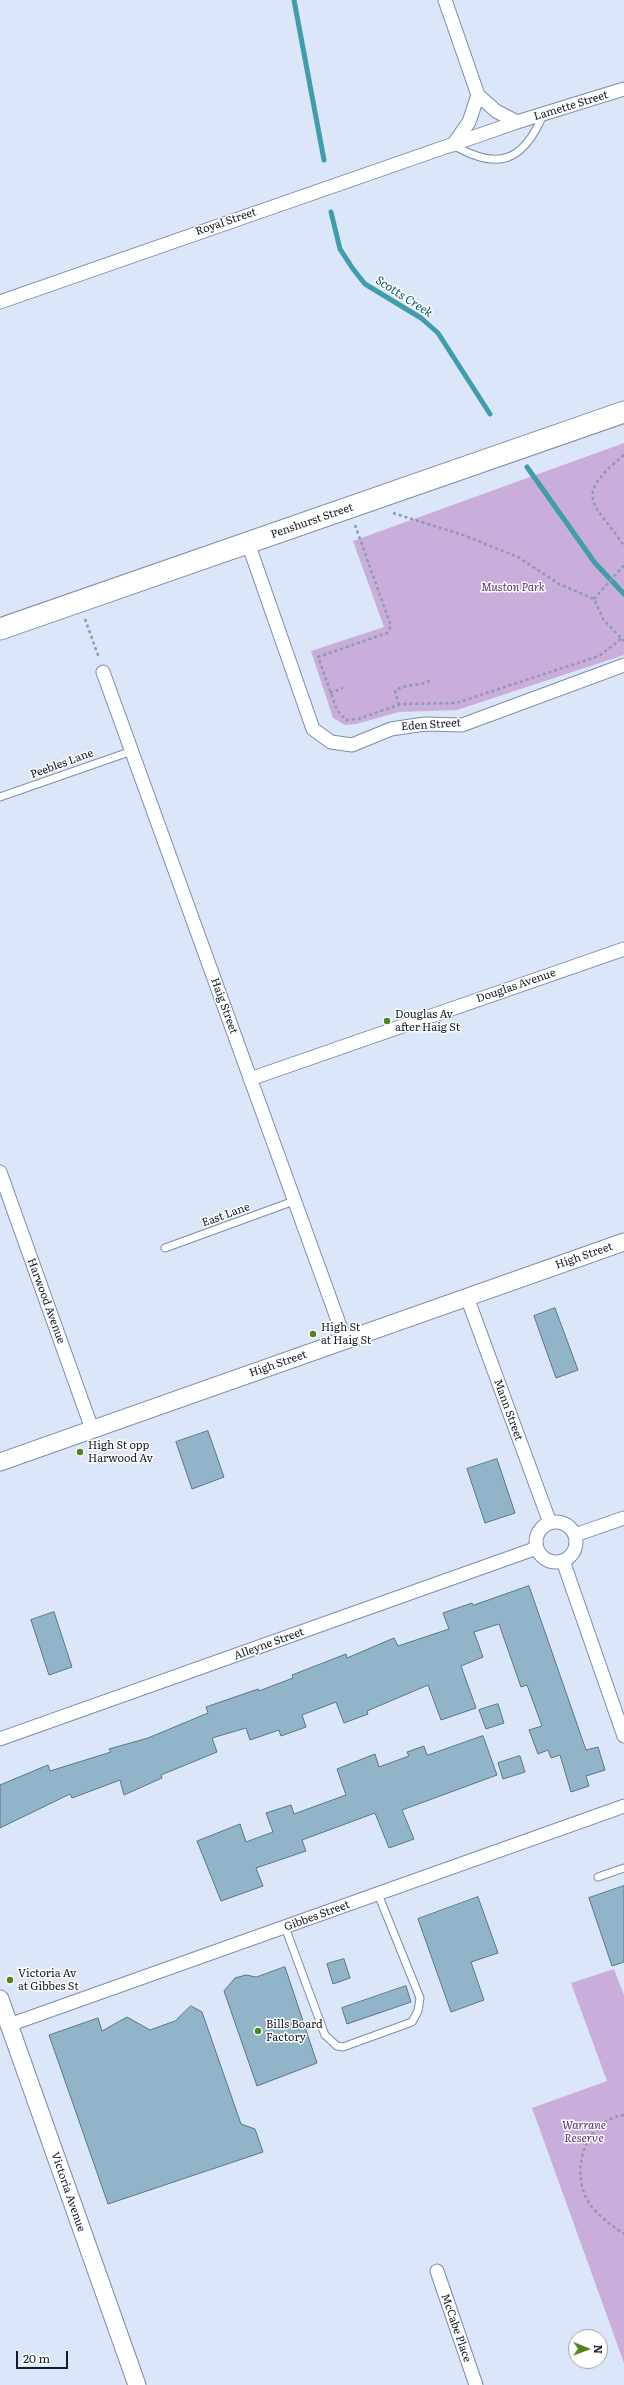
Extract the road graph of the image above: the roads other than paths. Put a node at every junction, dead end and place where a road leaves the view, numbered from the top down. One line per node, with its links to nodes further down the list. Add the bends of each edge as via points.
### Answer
1 (445, 0): 3 (street)
2 (624, 89): 4 (street, Lamette Street)
3 (478, 96): 5 (street, via 496,111); 7 (street, via 469,122)
4 (543, 115): 5 (street, Lamette Street); 7 (lane, via 529,142 518,153 506,159 482,158)
5 (517, 122): 6 (street, Lamette Street)
6 (495, 130): 7 (street, Royal Street)
7 (453, 145): 8 (street, Royal Street)
8 (0, 302)
9 (624, 412): 10 (main road, Penshurst Street)
10 (248, 543): 11 (main road, Penshurst Street); 12 (street, Eden Street, via 313,729 331,742 352,745 391,729 425,724 462,724)
11 (0, 629)
12 (624, 665)
13 (103, 672): 14 (street, Haig Street)
14 (132, 751): 15 (lane, Peebles Lane); 17 (street, Haig Street)
15 (0, 798)
16 (624, 949): 17 (street, Douglas Avenue)
17 (250, 1079): 19 (street, Haig Street)
18 (0, 1172): 24 (street, Harwood Avenue)
19 (294, 1201): 21 (lane, East Lane); 23 (street, Haig Street)
20 (624, 1242): 22 (street, High Street)
21 (165, 1248)
22 (467, 1297): 23 (street, High Street); 27 (street, Mann Street)
23 (345, 1340): 24 (street, High Street)
24 (92, 1430): 25 (street, High Street)
25 (0, 1462)
26 (624, 1518): 28 (street)
27 (550, 1523): 28 (street, via 562,1523); 29 (street, via 537,1536)
28 (575, 1535): 30 (street, via 576,1548 569,1558)
29 (537, 1548): 30 (street, via 550,1562); 32 (street, Alleyne Street)
30 (563, 1561): 31 (street)
31 (624, 1736)
32 (0, 1739)
33 (624, 1806): 36 (street, Gibbes Street)
34 (624, 1868): 35 (lane)
35 (598, 1876)
36 (378, 1894): 37 (street, Gibbes Street); 37 (lane, via 420,1998 418,2011 412,2022 343,2047 337,2046 325,2035)
37 (285, 1927): 39 (street, Gibbes Street)
38 (0, 1998): 39 (street, Victoria Avenue)
39 (10, 2025): 41 (street, Victoria Avenue)
40 (437, 2271): 42 (street, McCabe Place)
41 (136, 2385)
42 (476, 2385)

